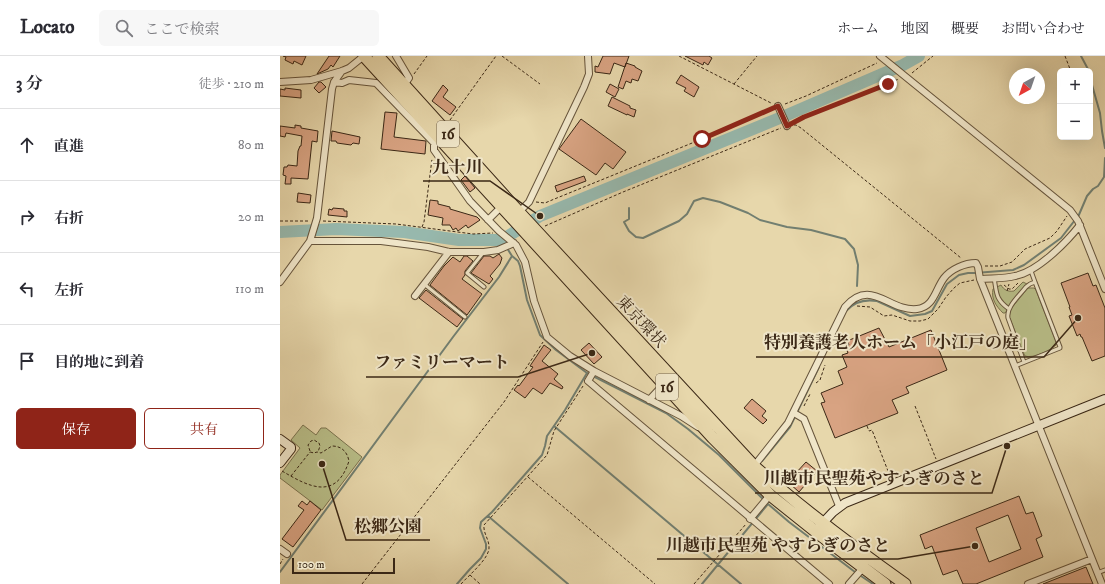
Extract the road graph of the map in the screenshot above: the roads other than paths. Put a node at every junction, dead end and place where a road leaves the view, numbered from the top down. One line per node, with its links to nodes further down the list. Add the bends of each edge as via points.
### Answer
1 (364, 56): 6 (street); 12 (highway, 東京環状 / 16)
2 (378, 56): 7 (highway, 東京環状 / 16)
3 (396, 56): 7 (street)
4 (588, 56): 14 (street, via 589,74 584,87 529,202)
5 (884, 58): 16 (street, via 1070,212)
6 (342, 71): 8 (street, via 311,80); 9 (street)
7 (406, 81): 12 (highway, 東京環状 / 16)
8 (280, 82)
9 (334, 82): 12 (street, via 342,83 349,80 376,83); 18 (street, via 329,103 316,221)
10 (778, 106): 11 (street)
11 (787, 126)
12 (437, 139): 13 (highway, 東京環状 / 16); 14 (highway, 東京環状 / 16); 15 (street, via 470,201)
13 (502, 206): 15 (street); 17 (highway, 東京環状 / 16)
14 (519, 212): 17 (highway, 東京環状 / 16)
15 (488, 220): 19 (street)
16 (1079, 223): 22 (street, via 1072,235); 29 (street)
17 (532, 231): 19 (street); 36 (highway, 東京環状 / 16); 44 (highway, 東京環状 / 16)
18 (310, 242): 20 (street, via 381,241); 25 (street)
19 (515, 244): 21 (street); 35 (street, via 525,262 534,300 547,337)
20 (449, 252): 21 (street); 27 (street)
21 (484, 252): 28 (lane, via 467,273)
22 (1031, 270): 24 (street, via 1015,276); 26 (lane)
23 (979, 273): 24 (street); 34 (street); 39 (street, via 976,264 958,267 944,278 930,304 923,307 911,309 874,295 864,295 851,300 845,307)
24 (994, 278): 31 (lane, via 999,300)
25 (280, 282)
26 (1035, 282): 31 (lane, via 1026,287); 33 (lane, via 1060,348)
27 (424, 284): 30 (street); 32 (lane)
28 (484, 287)
29 (1105, 289)
30 (415, 296)
31 (1009, 309): 33 (lane, via 1008,318)
32 (465, 317)
33 (1024, 362): 34 (lane)
34 (1015, 366): 40 (street)
35 (594, 371): 38 (street); 47 (street, via 588,381)
36 (664, 384): 38 (street); 41 (highway, 東京環状 / 16)
37 (1105, 399): 40 (street)
38 (649, 400): 41 (street, via 681,416)
39 (796, 414): 44 (street); 46 (street, via 804,419)
40 (1039, 425): 46 (street); 52 (street)
41 (713, 438): 45 (highway, 東京環状 / 16)
42 (280, 439): 43 (street, via 291,447)
43 (280, 463)
44 (754, 466): 48 (highway, 東京環状 / 16)
45 (770, 495): 47 (street); 49 (highway, 東京環状 / 16)
46 (839, 506): 48 (street)
47 (750, 518): 56 (street)
48 (822, 522): 49 (street); 59 (highway, 東京環状 / 16)
49 (814, 531): 53 (highway, 東京環状 / 16)
50 (280, 549): 51 (street)
51 (287, 554)
52 (1092, 559): 55 (street); 60 (street)
53 (863, 568): 57 (street); 58 (highway, 東京環状 / 16)
54 (1105, 570): 55 (lane)
55 (1098, 573): 61 (street)
56 (829, 584)
57 (849, 584)
58 (885, 584)
59 (905, 584)
60 (1028, 584)
61 (1102, 584)

